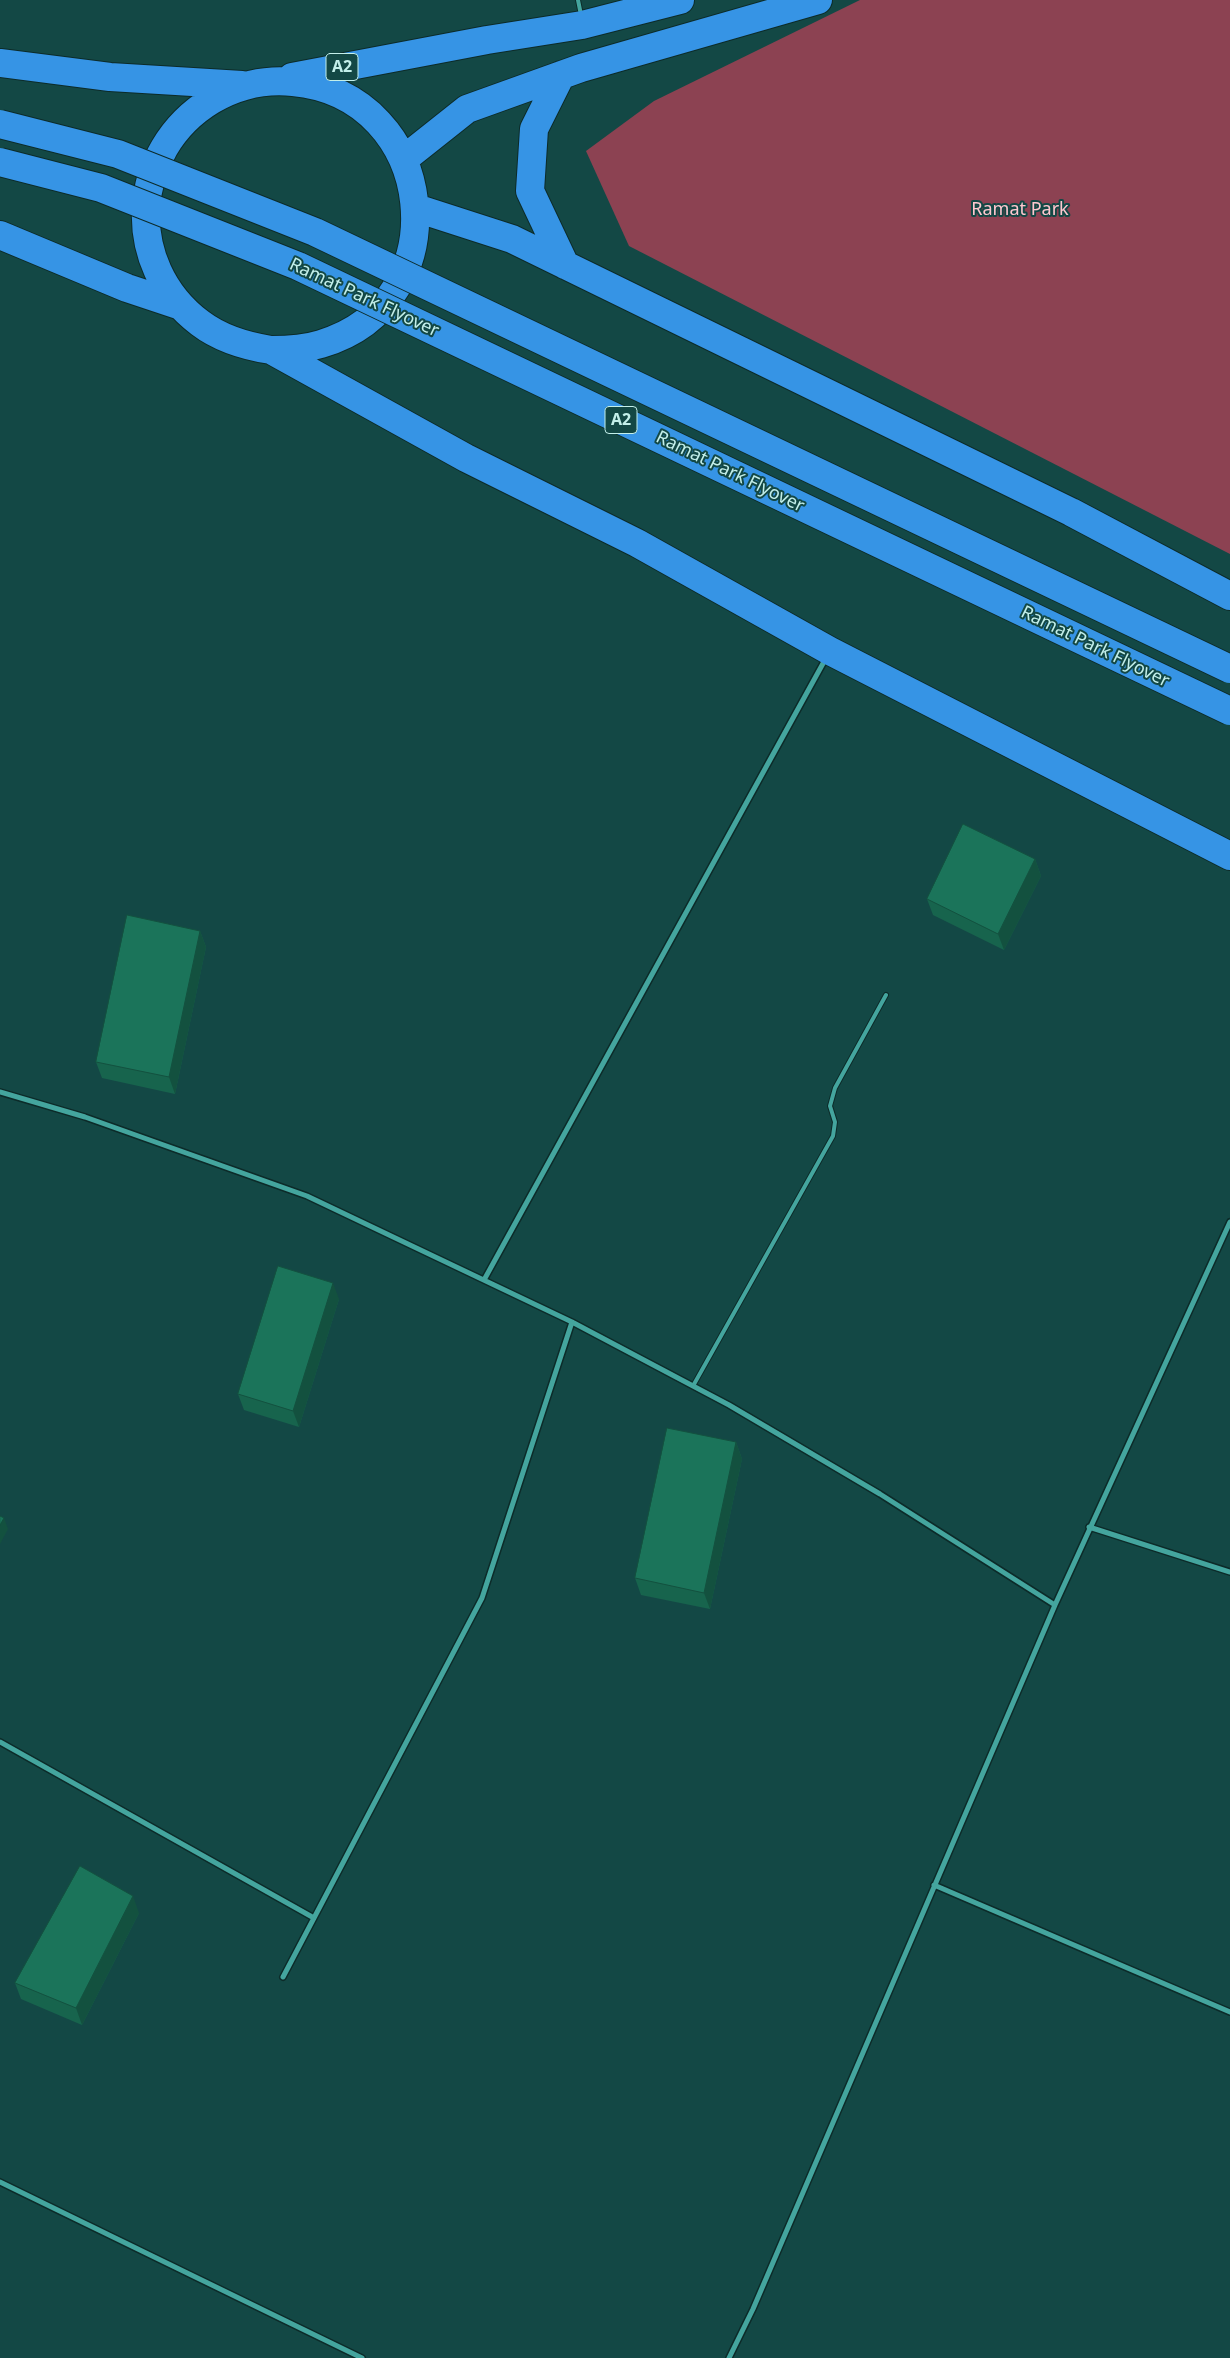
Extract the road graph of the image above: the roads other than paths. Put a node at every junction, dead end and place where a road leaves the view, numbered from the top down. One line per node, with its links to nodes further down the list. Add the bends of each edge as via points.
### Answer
1 (680, 0): 3 (highway, A2)
2 (818, 0): 5 (highway)
3 (580, 12): 6 (highway, A2, via 487,40)
4 (0, 63): 6 (highway, A2, via 110,76)
5 (560, 75): 8 (highway, via 468,109); 12 (highway, via 534,129 530,192)
6 (246, 85): 8 (highway, via 269,81 293,82 316,85 338,94 377,120); 13 (highway, via 201,107 166,143 154,166 145,215 147,240 154,264)
7 (0, 124): 17 (highway, A2, bridge, via 118,154 316,232)
8 (404, 159): 10 (highway)
9 (0, 162): 18 (highway, Ramat Park Flyover / A2, bridge, via 101,188 298,266)
10 (416, 208): 12 (highway, via 512,239); 14 (highway, via 415,234 399,282 367,321 322,344)
11 (0, 234): 13 (highway, via 127,288)
12 (564, 264): 15 (highway, via 1071,512)
13 (181, 306): 14 (highway, via 222,336 246,346)
14 (271, 350): 16 (highway, via 466,458 637,543)
15 (1230, 596)
16 (830, 651): 19 (highway); 23 (street)
17 (1230, 669)
18 (1230, 711)
19 (1230, 856)
20 (886, 995): 25 (lane, via 834,1088 830,1106 835,1122 833,1136)
21 (0, 1092): 23 (street, via 85,1117 307,1196)
22 (1230, 1222): 26 (street)
23 (484, 1280): 24 (street)
24 (572, 1322): 25 (street); 31 (street, via 482,1598)
25 (693, 1386): 28 (street, via 880,1494)
26 (1089, 1527): 27 (street); 28 (street)
27 (1230, 1572)
28 (1055, 1605): 30 (street)
29 (0, 1742): 31 (street)
30 (934, 1884): 33 (street); 36 (street, via 753,2309)
31 (314, 1918): 32 (street)
32 (283, 1977)
33 (1230, 2012)
34 (0, 2182): 35 (street)
35 (362, 2358)
36 (729, 2358)

